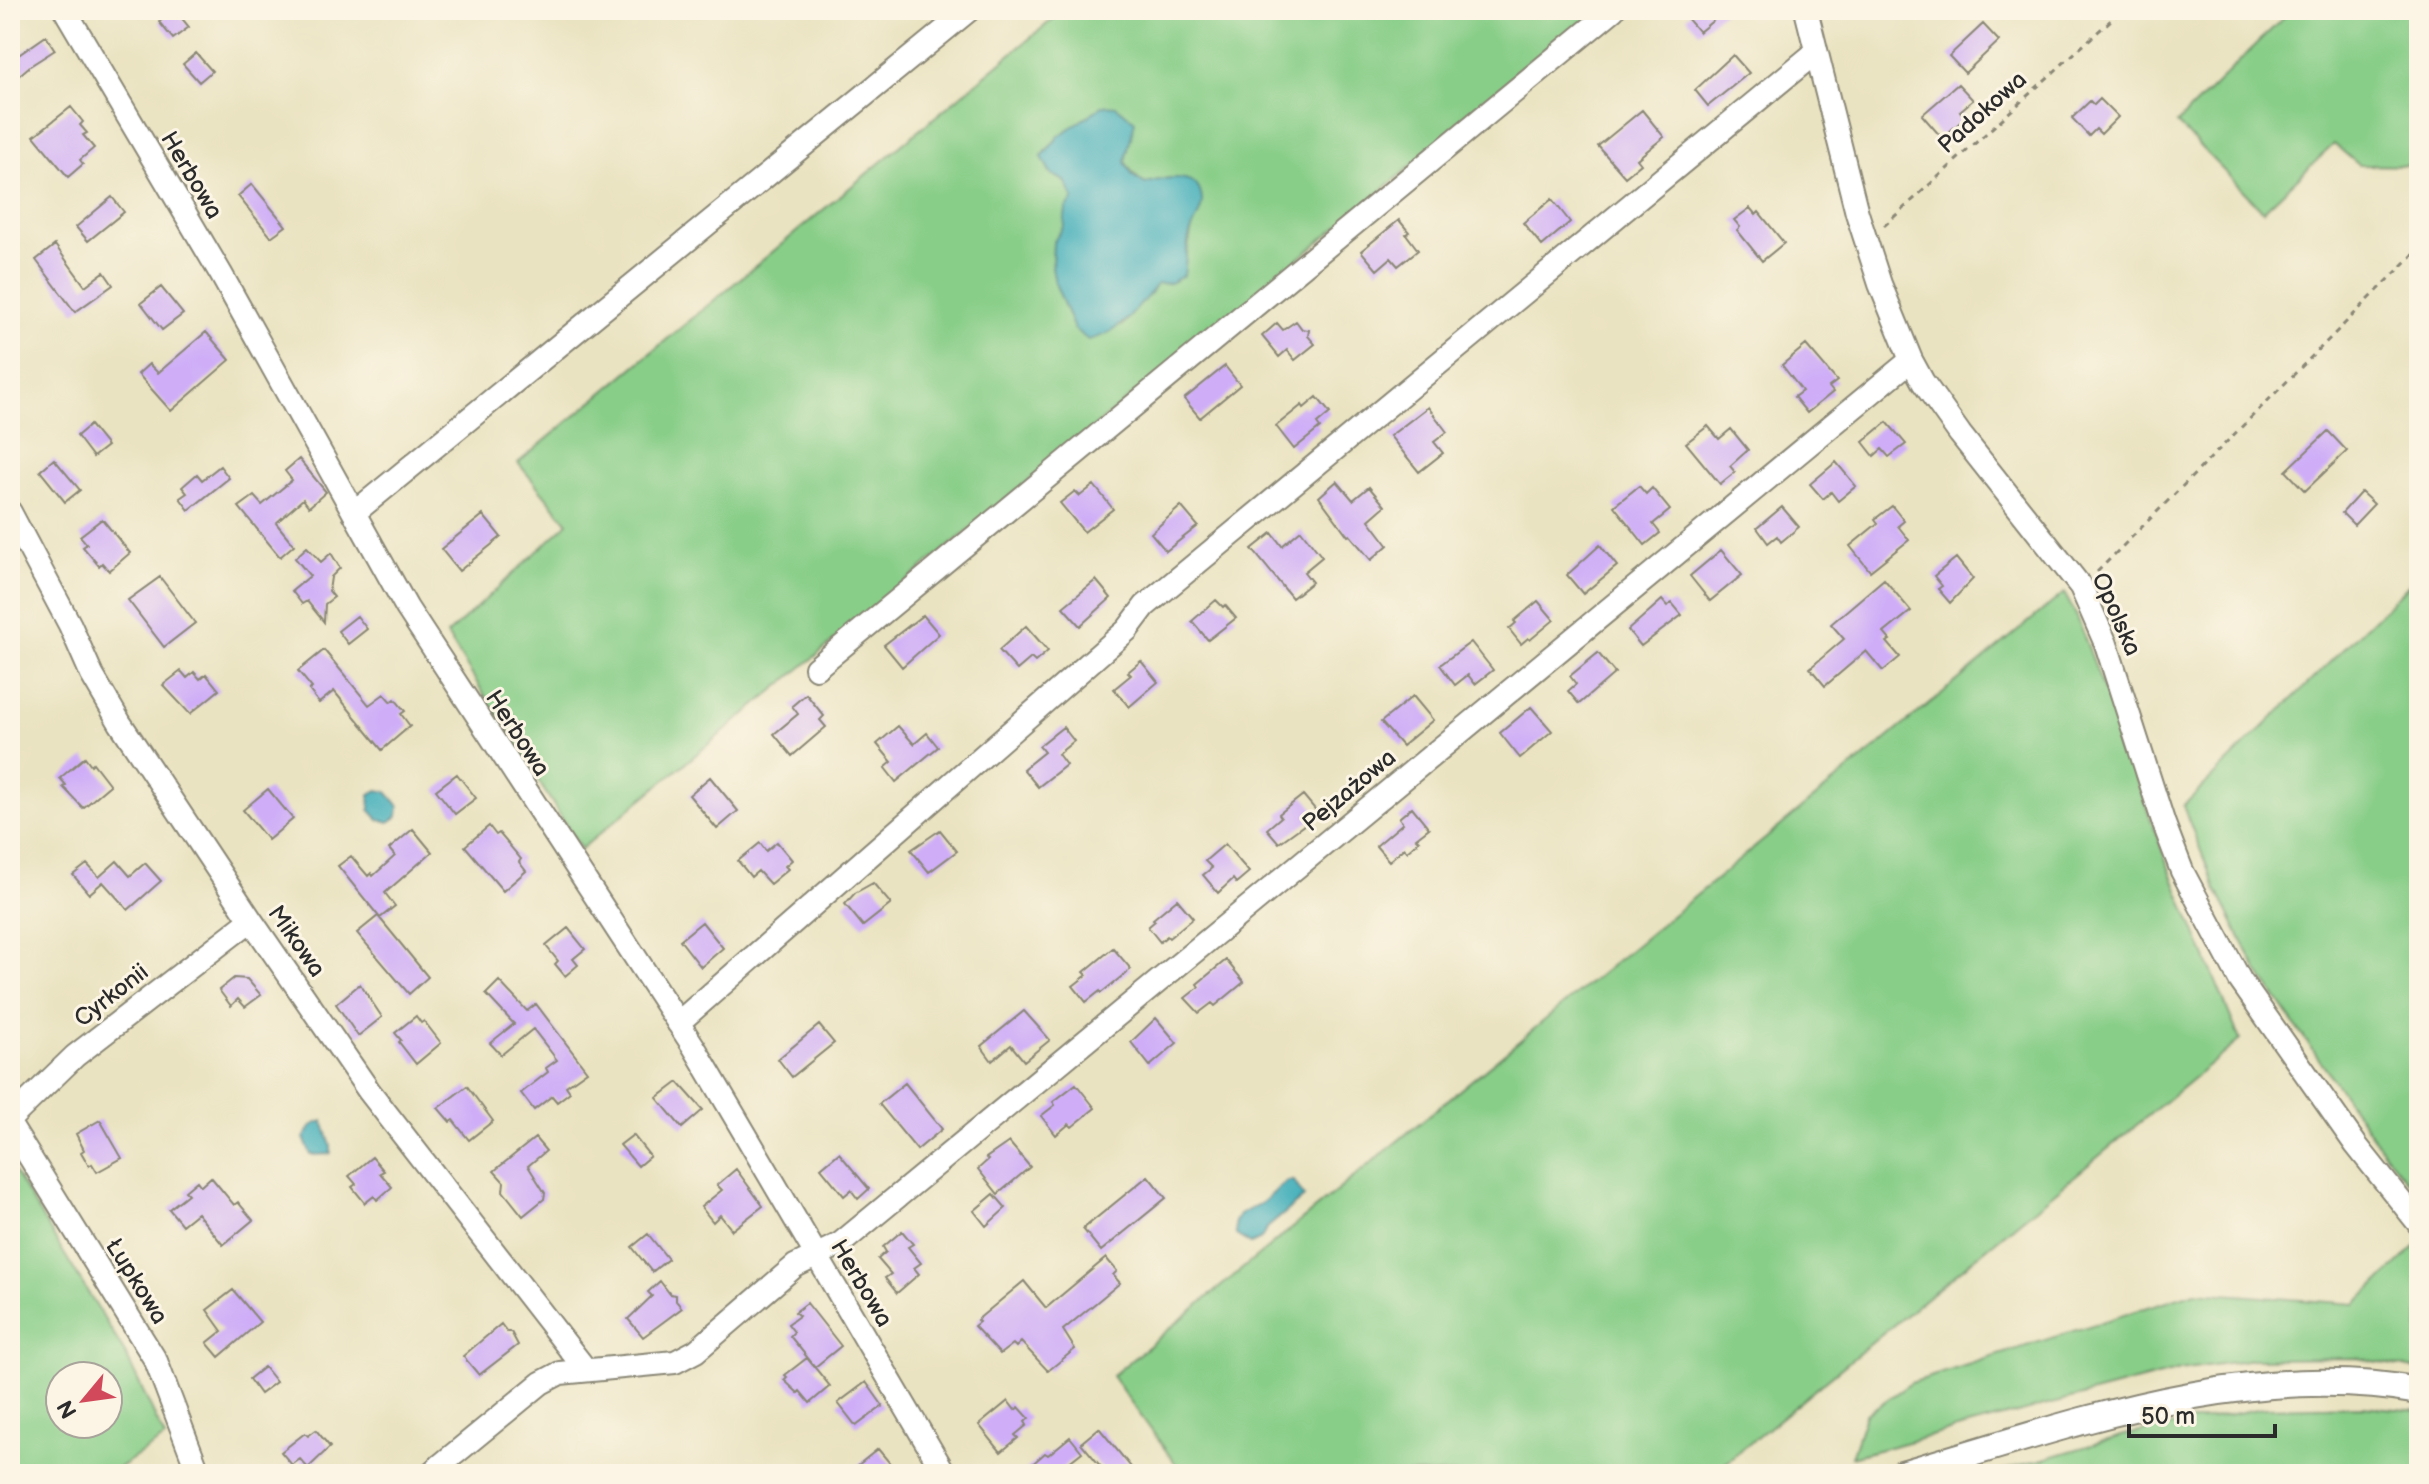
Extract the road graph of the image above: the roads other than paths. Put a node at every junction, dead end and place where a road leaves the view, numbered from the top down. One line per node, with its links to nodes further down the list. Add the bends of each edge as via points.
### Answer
1 (65, 10): 8 (street, Herbowa)
2 (969, 10): 8 (street)
3 (1613, 10): 9 (street)
4 (1806, 10): 5 (street, Opolska)
5 (1816, 52): 6 (street, Opolska, via 1866,242); 11 (street, via 1145,606 1127,630)
6 (1911, 360): 14 (street, Opolska, via 1960,434 2081,587 2106,644 2182,871 2240,980 2356,1145); 15 (street, Pejzażowa, via 840,1244)
7 (10, 512): 10 (street, Mikowa, via 120,723)
8 (354, 513): 11 (street, Herbowa, via 407,608)
9 (816, 668)
10 (251, 920): 12 (street, Cyrkonii, via 75,1056); 16 (street, Mikowa, via 369,1091)
11 (678, 1023): 15 (street, Herbowa)
12 (10, 1119)
13 (10, 1125): 18 (street, Łupkowa, via 156,1361)
14 (2419, 1224)
15 (817, 1257): 16 (street, Pejzażowa, via 795,1266 696,1351 675,1362); 20 (street, Herbowa)
16 (586, 1370): 19 (street, Pejzażowa, via 560,1373 541,1383)
17 (2419, 1391): 21 (main road, via 2303,1384 2189,1396)
18 (199, 1474)
19 (430, 1474)
20 (945, 1474)
21 (1902, 1474)

